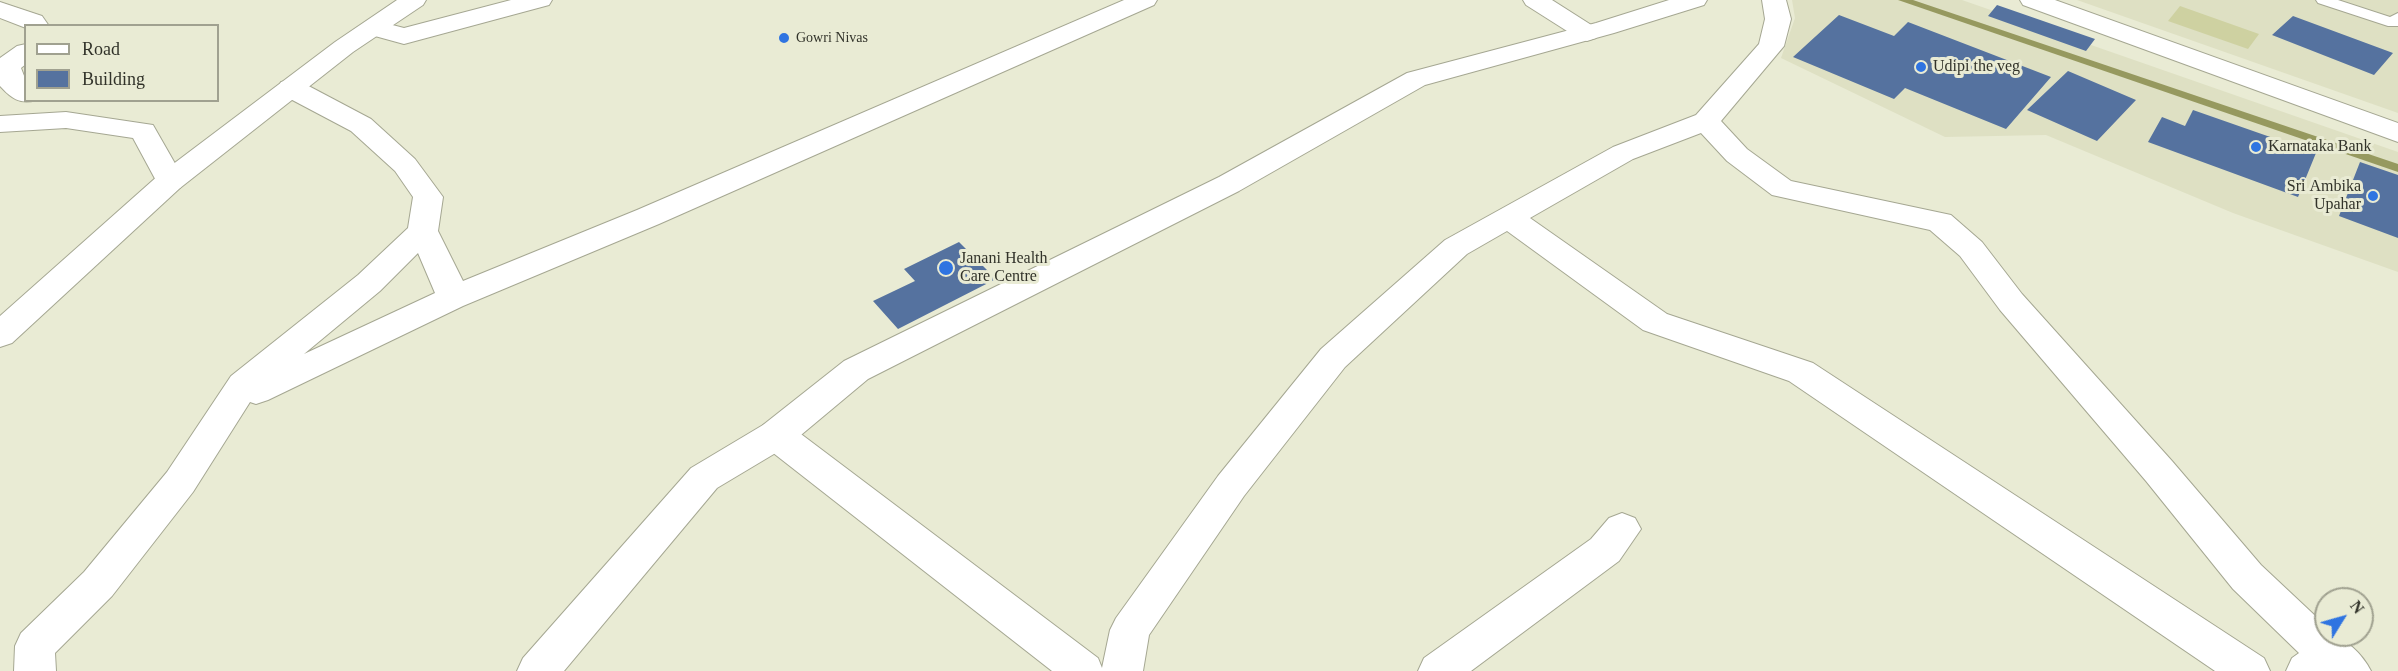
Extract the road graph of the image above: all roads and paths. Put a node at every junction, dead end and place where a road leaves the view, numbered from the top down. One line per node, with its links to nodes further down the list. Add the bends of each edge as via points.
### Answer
1 (414, 0): 12 (street)
2 (540, 0): 12 (street, via 404,36)
3 (1146, 0): 25 (street, via 648,218)
4 (1535, 0): 13 (street)
5 (1695, 0): 13 (street)
6 (1774, 0): 19 (street, via 1778,19 1771,46)
7 (2032, 0): 21 (street)
8 (2323, 0): 10 (lane, via 2393,23)
9 (0, 9): 11 (street)
10 (2398, 17)
11 (35, 24)
12 (373, 28): 15 (street)
13 (1587, 33): 28 (street, via 1416,79 1229,184 856,370)
14 (24, 53): 16 (street, via 7,65 11,83)
15 (291, 88): 22 (street); 24 (street, via 361,125 405,165 428,197)
16 (24, 93)
17 (37, 102): 18 (street)
18 (66, 120): 20 (street); 22 (street, via 143,131)
19 (1706, 121): 23 (street, via 1623,153); 30 (street, via 1737,155 1782,188 1940,222 1971,249 2011,302)
20 (0, 124)
21 (2398, 133)
22 (170, 181): 26 (street)
23 (1509, 218): 34 (street, via 1456,247 1333,358 1231,486 1130,630); 36 (street, via 1655,322 1801,372)
24 (423, 231): 25 (street); 27 (street, via 369,283 243,385)
25 (452, 298): 27 (street)
26 (0, 334)
27 (232, 402): 31 (street, via 180,482 98,584 35,646)
28 (776, 435): 32 (street, via 705,478); 33 (street)
29 (1622, 529): 35 (street, via 1605,550)
30 (2328, 666)
31 (35, 671)
32 (538, 671)
33 (1083, 671)
34 (1122, 671)
35 (1439, 671)
36 (2249, 671)

